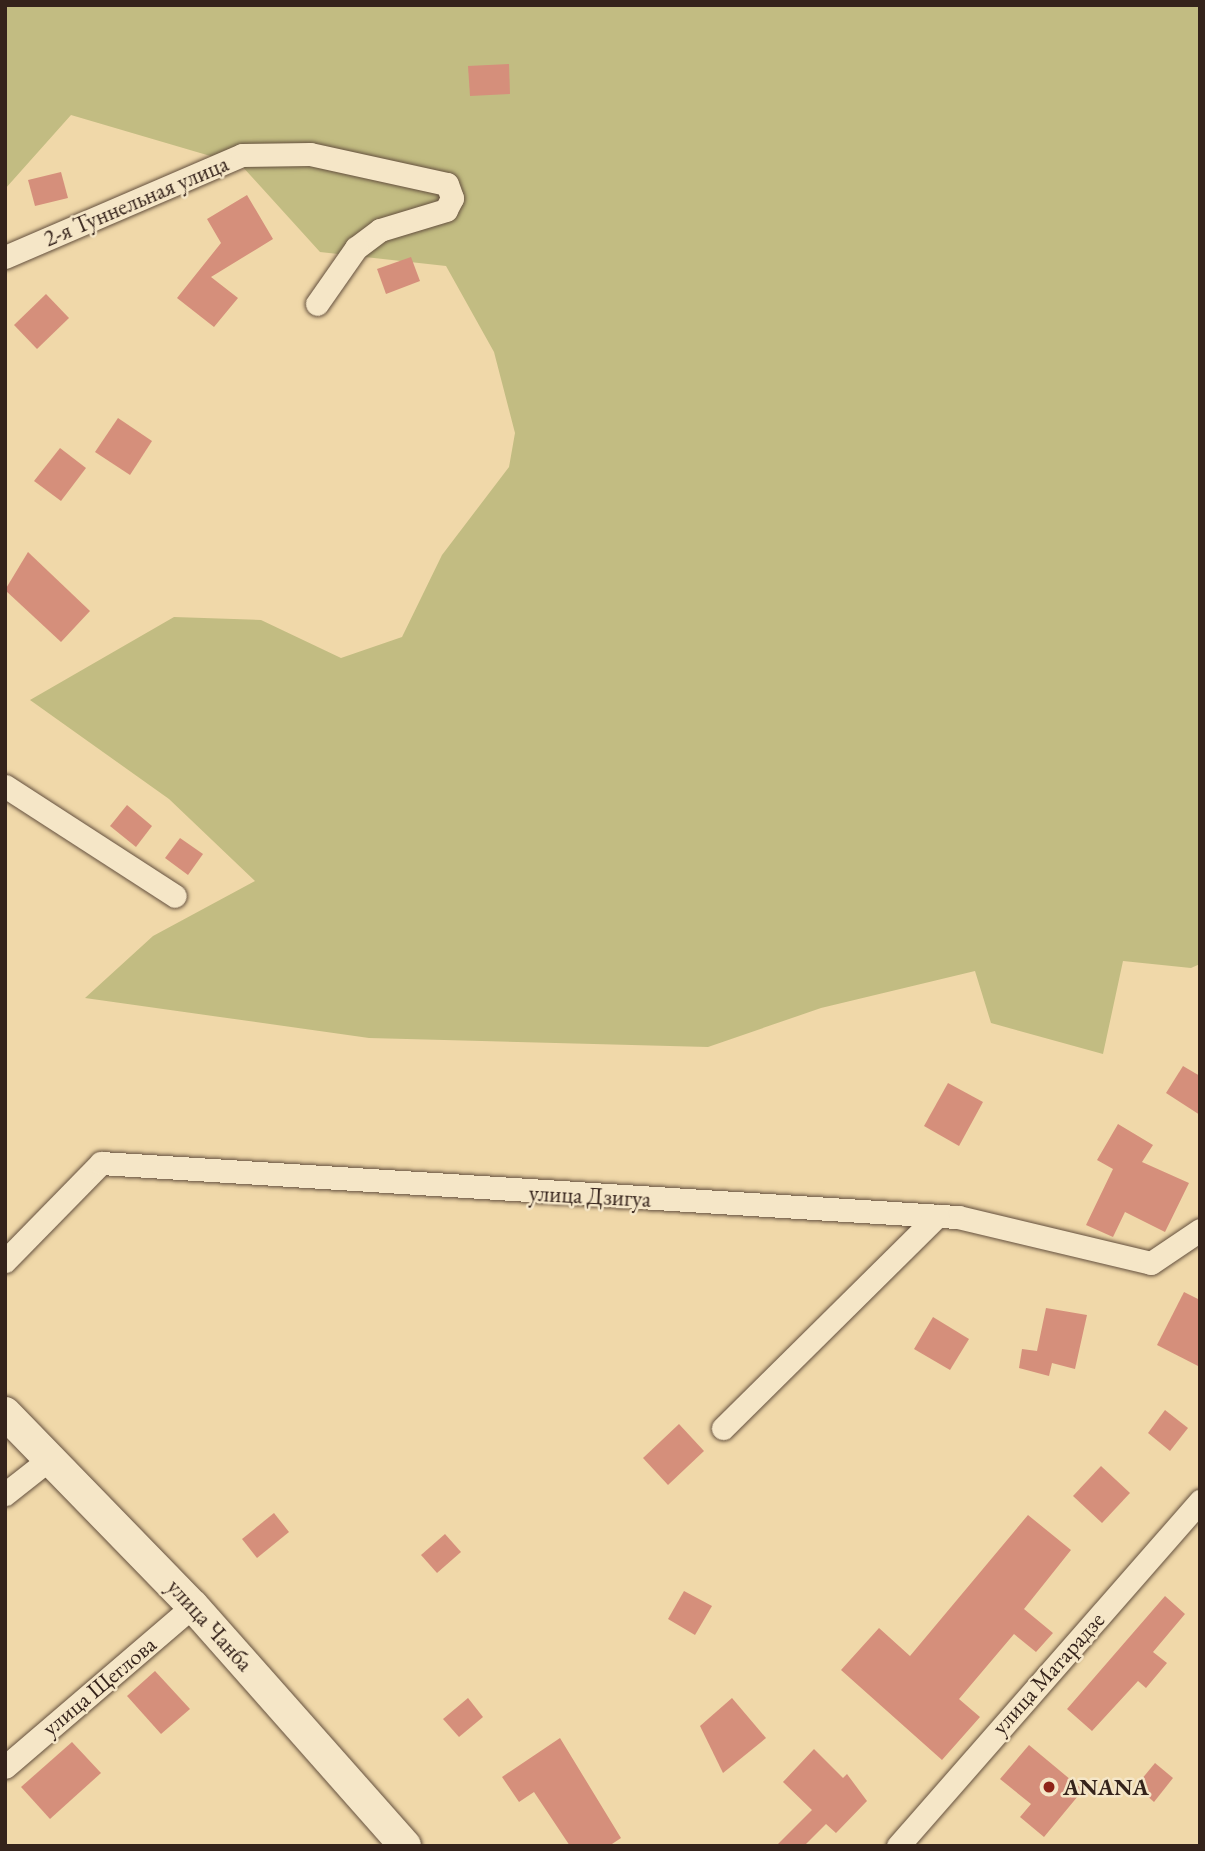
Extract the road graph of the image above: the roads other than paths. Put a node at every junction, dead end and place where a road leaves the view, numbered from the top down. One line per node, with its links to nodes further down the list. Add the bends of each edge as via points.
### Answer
1 (5, 257): 2 (street, 2-я Туннельная улица, via 242,155 310,154 447,184 452,198 446,210 380,230 356,248)
2 (317, 304)
3 (5, 786): 4 (street)
4 (175, 896)
5 (937, 1216): 6 (street, улица Дзигуа, via 1151,1263); 7 (street, улица Дзигуа, via 101,1163); 9 (street)
6 (1200, 1230)
7 (5, 1261)
8 (5, 1413): 10 (street, улица Чанба)
9 (723, 1428)
10 (52, 1457): 11 (street); 13 (street, улица Чанба)
11 (5, 1494)
12 (1200, 1501): 16 (street, улица Матарадзе)
13 (193, 1606): 14 (street, улица Щеглова); 15 (street, улица Чанба)
14 (5, 1767)
15 (405, 1846)
16 (898, 1846)

